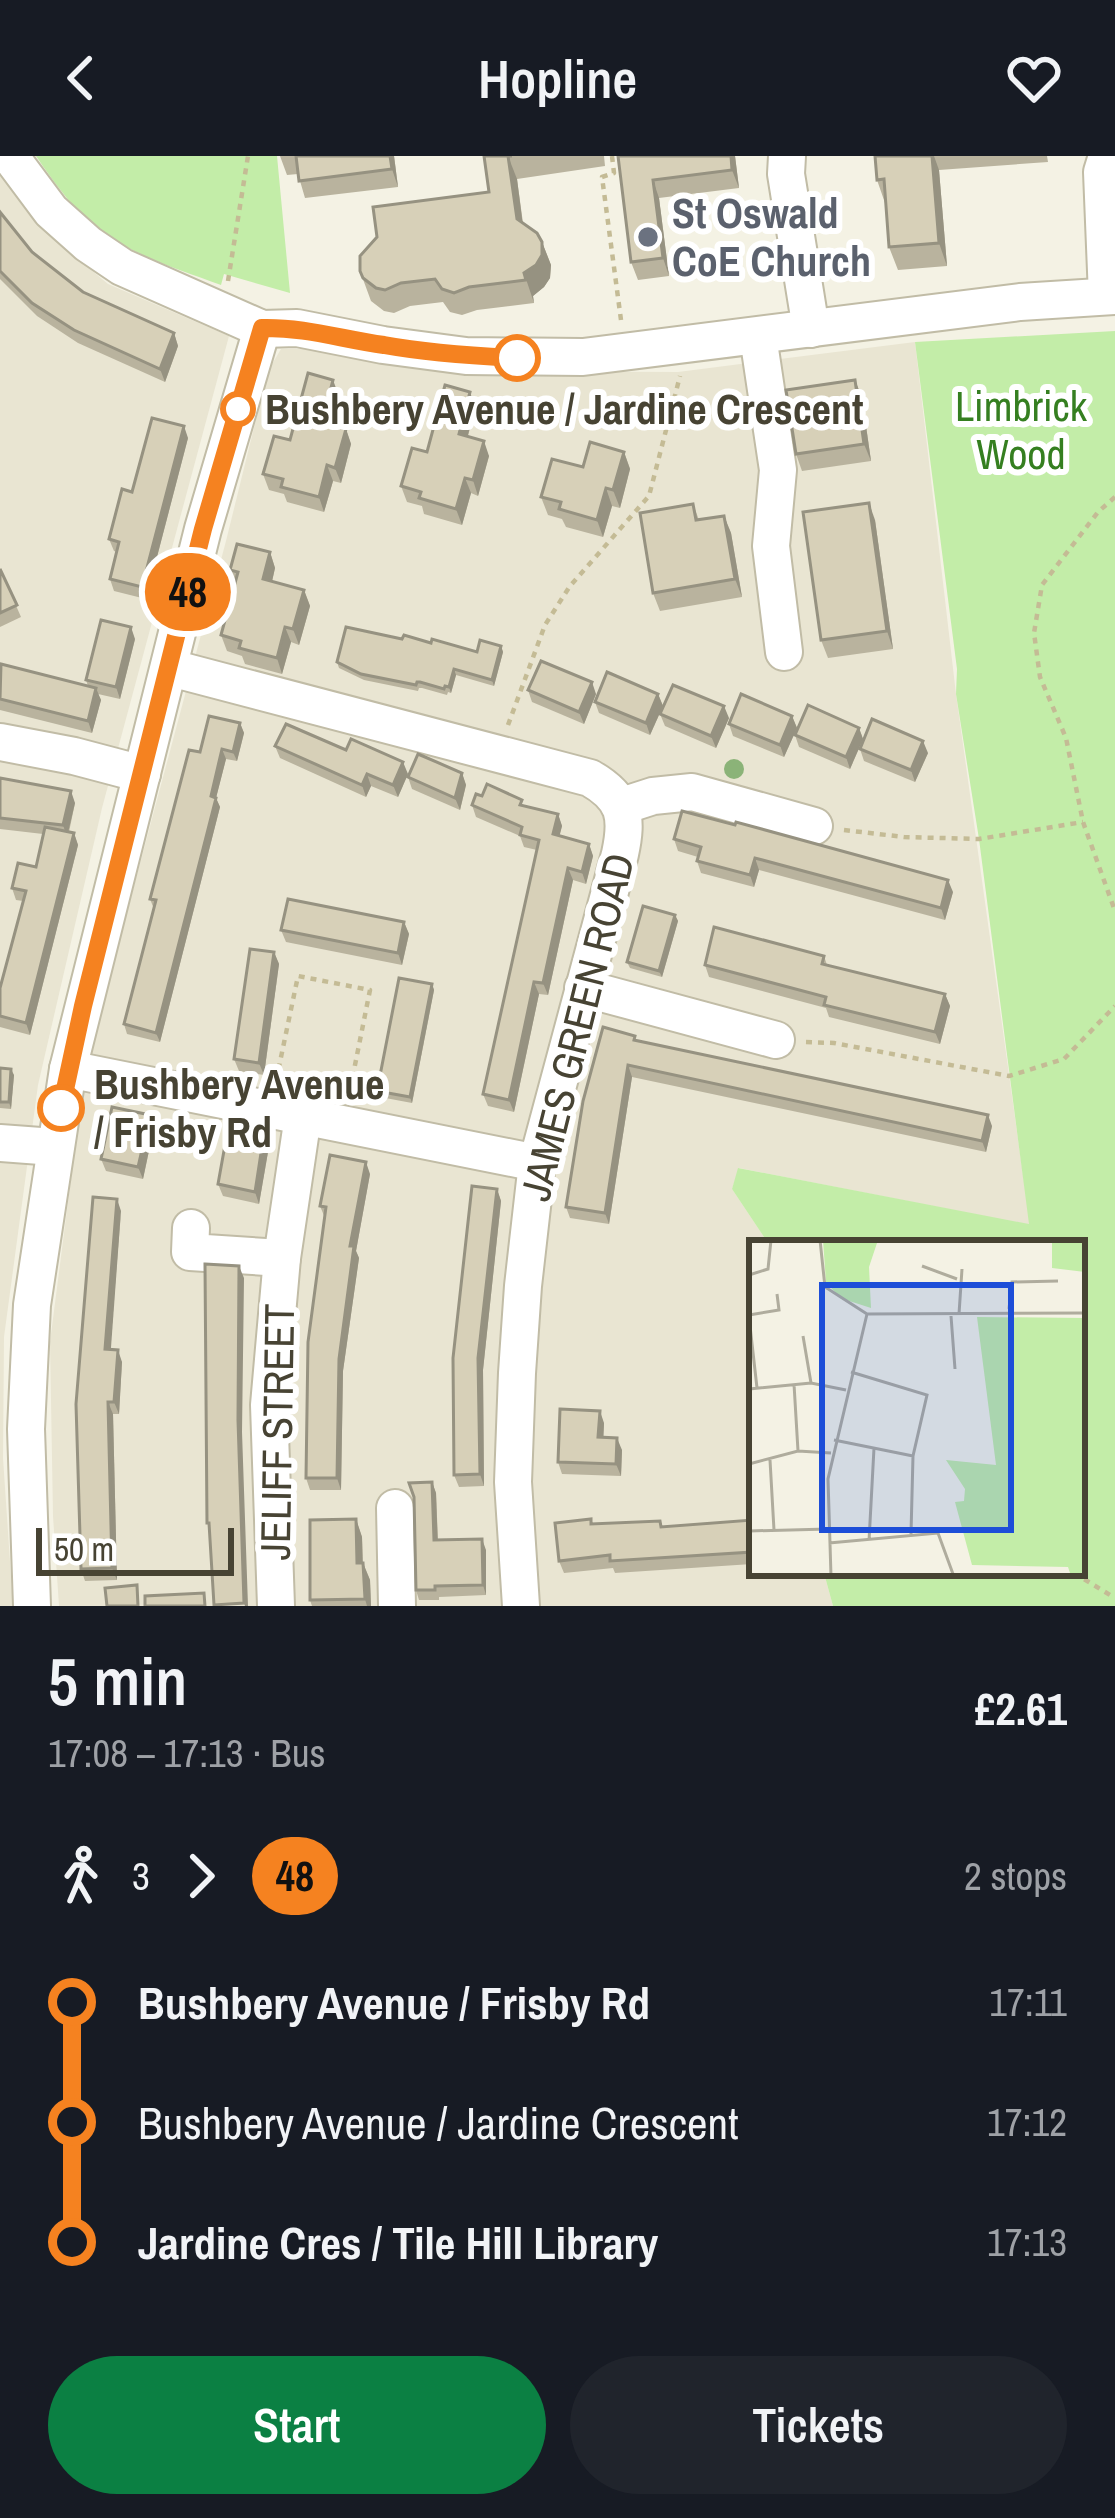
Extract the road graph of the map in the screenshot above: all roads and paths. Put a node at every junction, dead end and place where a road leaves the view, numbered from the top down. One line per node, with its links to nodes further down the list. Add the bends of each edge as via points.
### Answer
1 (10, 156): 8 (street, via 88,244)
2 (248, 156): 8 (path)
3 (612, 156): 13 (path, via 614,172 602,177)
4 (787, 156): 10 (street)
5 (1107, 156): 6 (street)
6 (1110, 246): 7 (street)
7 (1111, 296): 10 (street)
8 (220, 310): 9 (street)
9 (262, 328): 13 (street, via 466,356); 16 (street)
10 (811, 329): 11 (street)
11 (758, 336): 12 (street); 15 (street, via 778,470 771,546)
12 (688, 344): 13 (street); 18 (path, via 649,496 545,625)
13 (626, 353)
14 (1115, 497): 21 (path, via 1042,585 1034,633)
15 (784, 652)
16 (171, 668): 18 (street, JAMES GREEN ROAD); 19 (street)
17 (0, 742): 19 (street)
18 (498, 753): 20 (street, JAMES GREEN ROAD, via 590,778)
19 (142, 774): 27 (street)
20 (622, 806): 22 (street, JAMES GREEN ROAD, via 692,792); 24 (street, JAMES GREEN ROAD, via 624,834)
21 (1083, 822): 22 (path, via 979,839); 23 (path)
22 (814, 826)
23 (1115, 911)
24 (583, 988): 26 (street); 32 (street, JAMES GREEN ROAD)
25 (1115, 1007): 26 (path, via 1064,1059 1009,1076)
26 (776, 1040)
27 (68, 1069): 28 (street); 31 (street)
28 (287, 1113): 29 (street); 29 (path, via 298,976 370,990); 34 (street, JELIFF STREET)
29 (343, 1124): 32 (street)
30 (0, 1143): 31 (street)
31 (54, 1147): 38 (street, via 32,1305)
32 (537, 1163): 41 (street, JAMES GREEN ROAD, via 516,1395)
33 (191, 1228): 34 (street, JELIFF STREET, via 190,1252)
34 (282, 1258): 39 (street, JELIFF STREET, via 269,1405)
35 (395, 1508): 40 (street)
36 (1079, 1576): 37 (path)
37 (1115, 1598)
38 (21, 1600)
39 (276, 1606)
40 (397, 1606)
41 (520, 1606)

